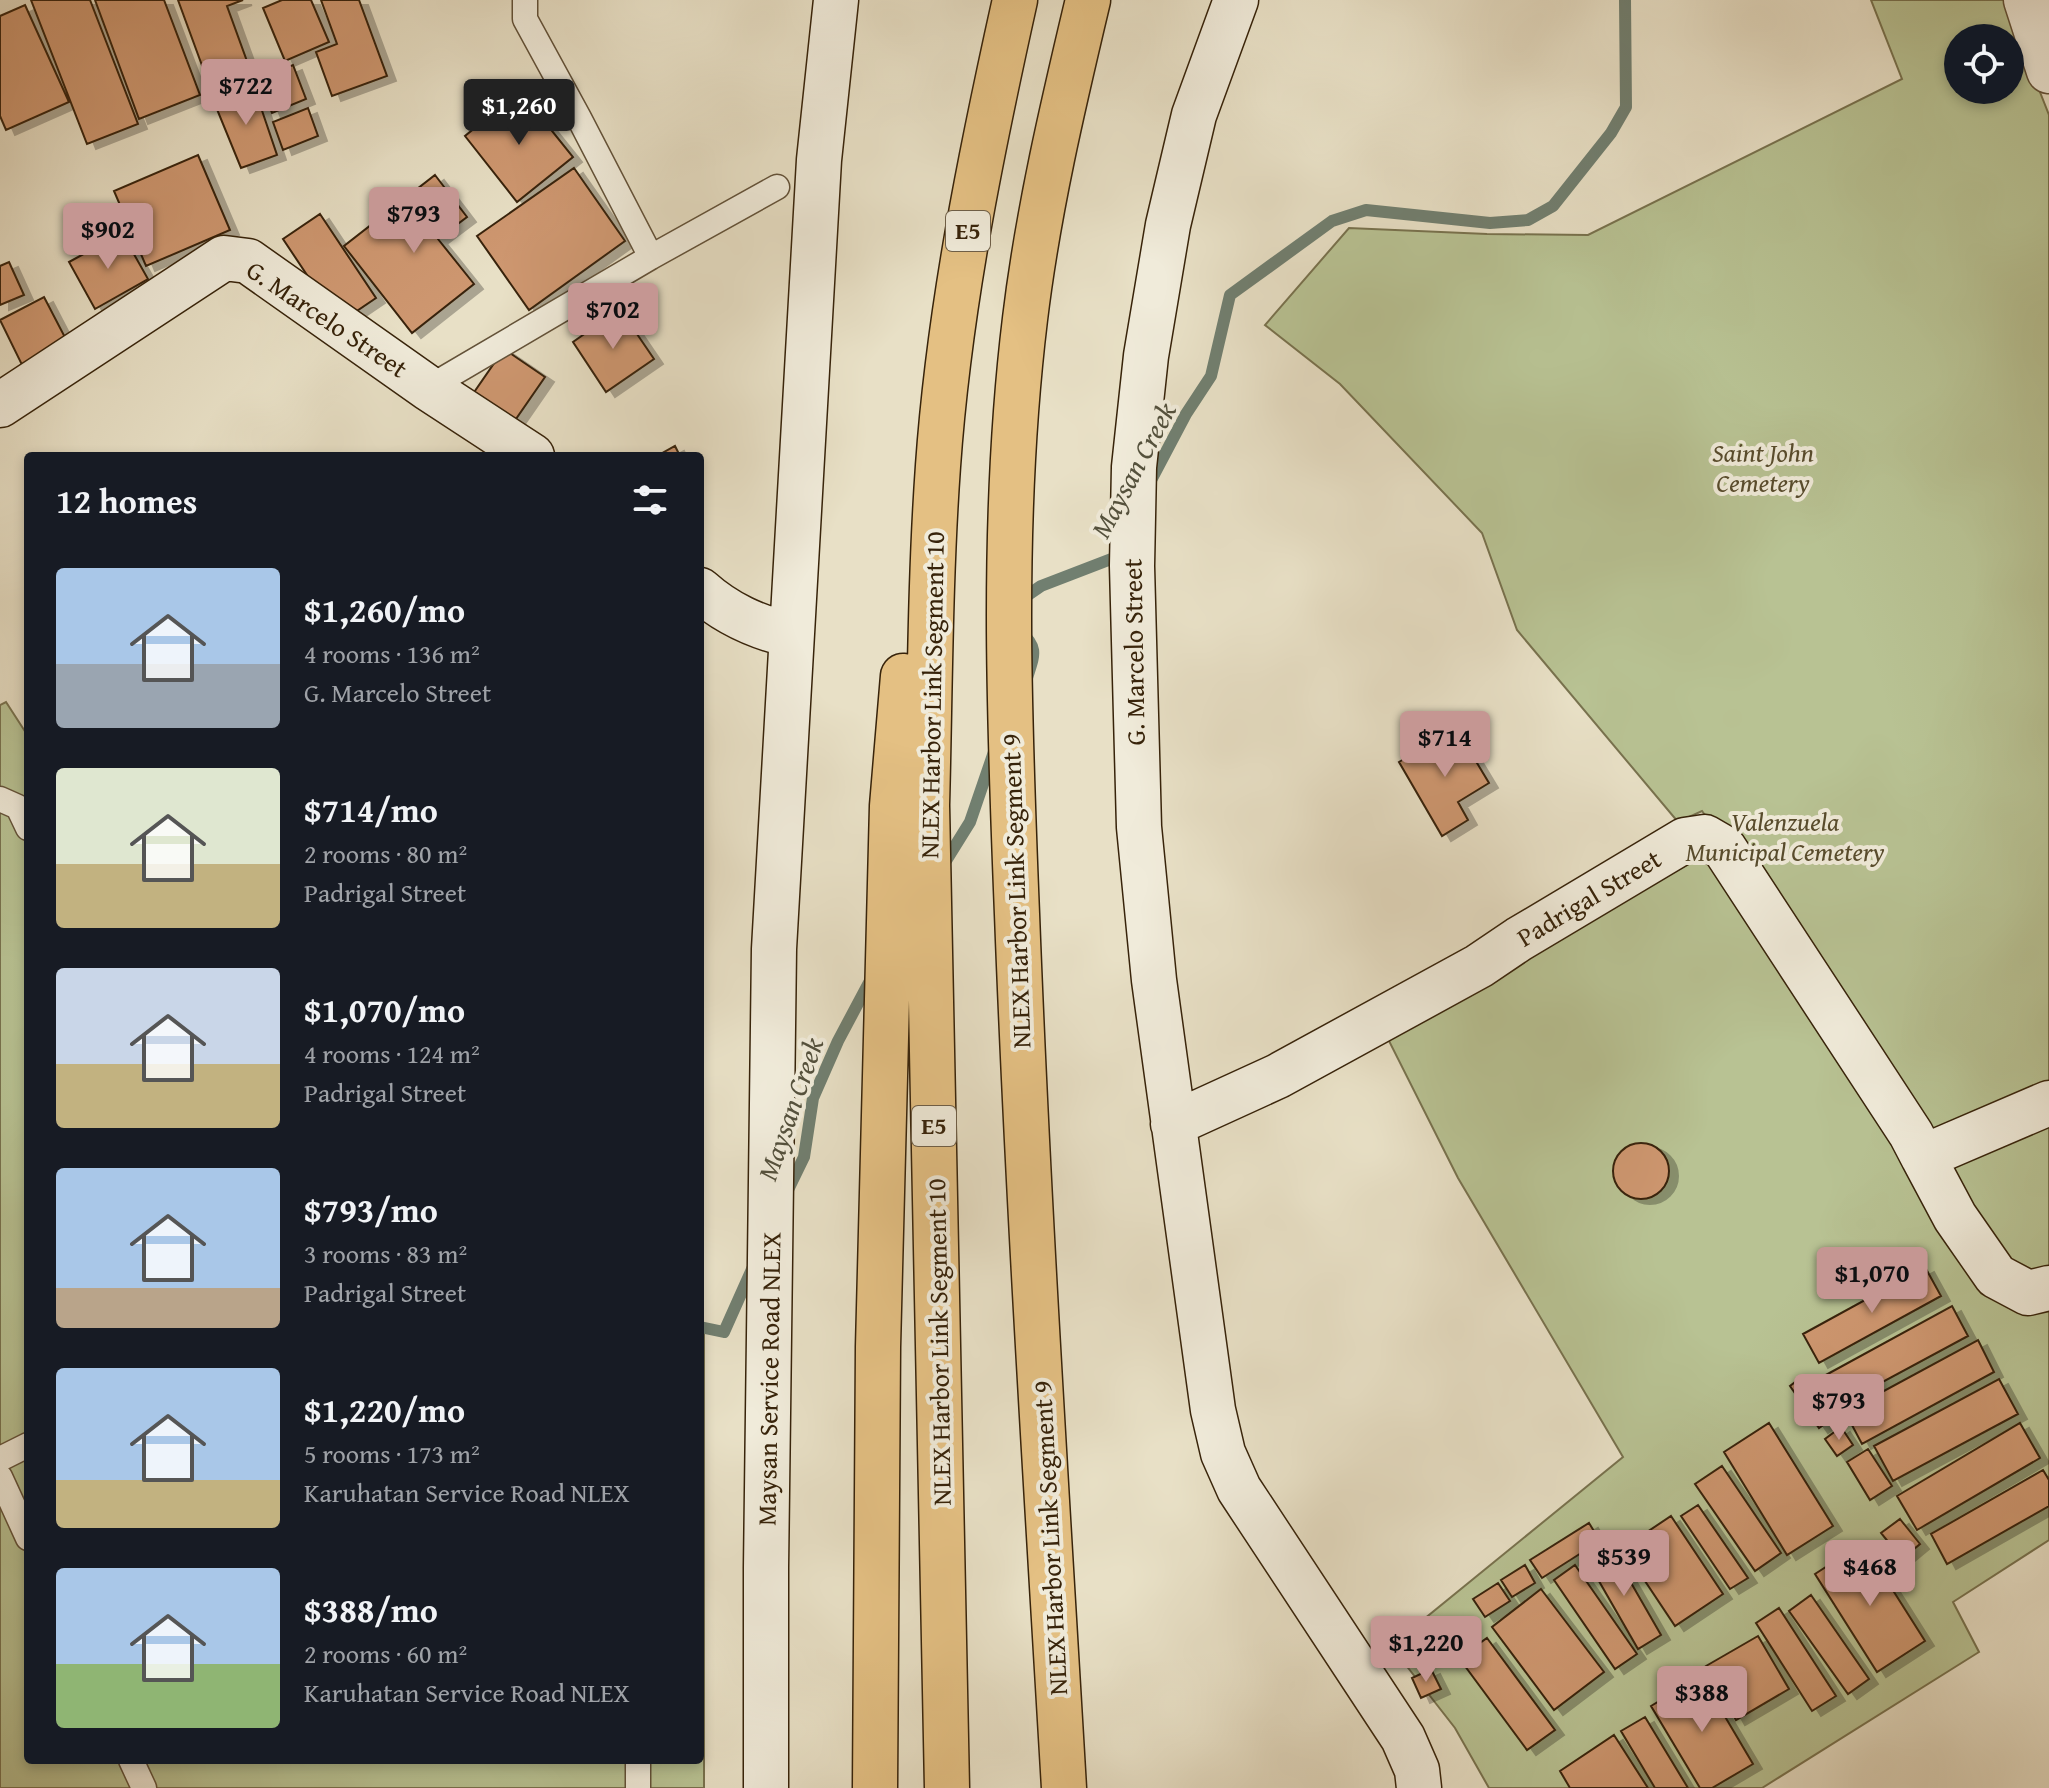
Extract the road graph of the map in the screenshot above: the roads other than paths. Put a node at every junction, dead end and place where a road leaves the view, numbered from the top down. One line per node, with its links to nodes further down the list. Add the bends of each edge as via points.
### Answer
1 (525, 0): 9 (lane, via 525,19)
2 (836, 0): 15 (street, via 819,160)
3 (1015, 0): 13 (highway, E5, via 967,237)
4 (1088, 0): 33 (highway, NLEX Harbor Link Segment 9, via 1053,150 1025,319 1007,659 1022,1070)
5 (1236, 0): 19 (street, G. Marcelo Street, via 1194,115 1168,225 1134,467 1139,827)
6 (2026, 0): 7 (street)
7 (2049, 71)
8 (777, 187): 9 (lane)
9 (651, 257): 10 (lane)
10 (428, 388): 11 (street, G. Marcelo Street, via 248,261 224,258); 12 (street, G. Marcelo Street)
11 (0, 405)
12 (526, 452)
13 (938, 465): 31 (highway, via 908,620 892,806 878,1347); 32 (highway, NLEX Harbor Link Segment 10 / E5, via 927,805)
14 (704, 593): 15 (street, via 758,628)
15 (791, 635): 30 (street, Maysan Service Road NLEX, via 772,1003)
16 (0, 799): 17 (lane, via 18,807)
17 (24, 820)
18 (2049, 1103): 20 (street)
19 (1173, 1124): 20 (street, Padrigal Street, via 1278,1076 1479,966 1685,840 1705,837 1724,848); 34 (street, G. Marcelo Street, via 1223,1453 1239,1489 1403,1738)
20 (1923, 1157): 21 (street, Padrigal Street, via 1955,1217 1996,1276 2028,1293)
21 (2049, 1288)
22 (24, 1447): 23 (lane)
23 (0, 1459)
24 (0, 1477): 25 (lane)
25 (24, 1529)
26 (133, 1764): 28 (lane)
27 (638, 1764): 29 (lane)
28 (144, 1788)
29 (638, 1788)
30 (766, 1788)
31 (875, 1788)
32 (947, 1788)
33 (1064, 1788)
34 (1419, 1788)

